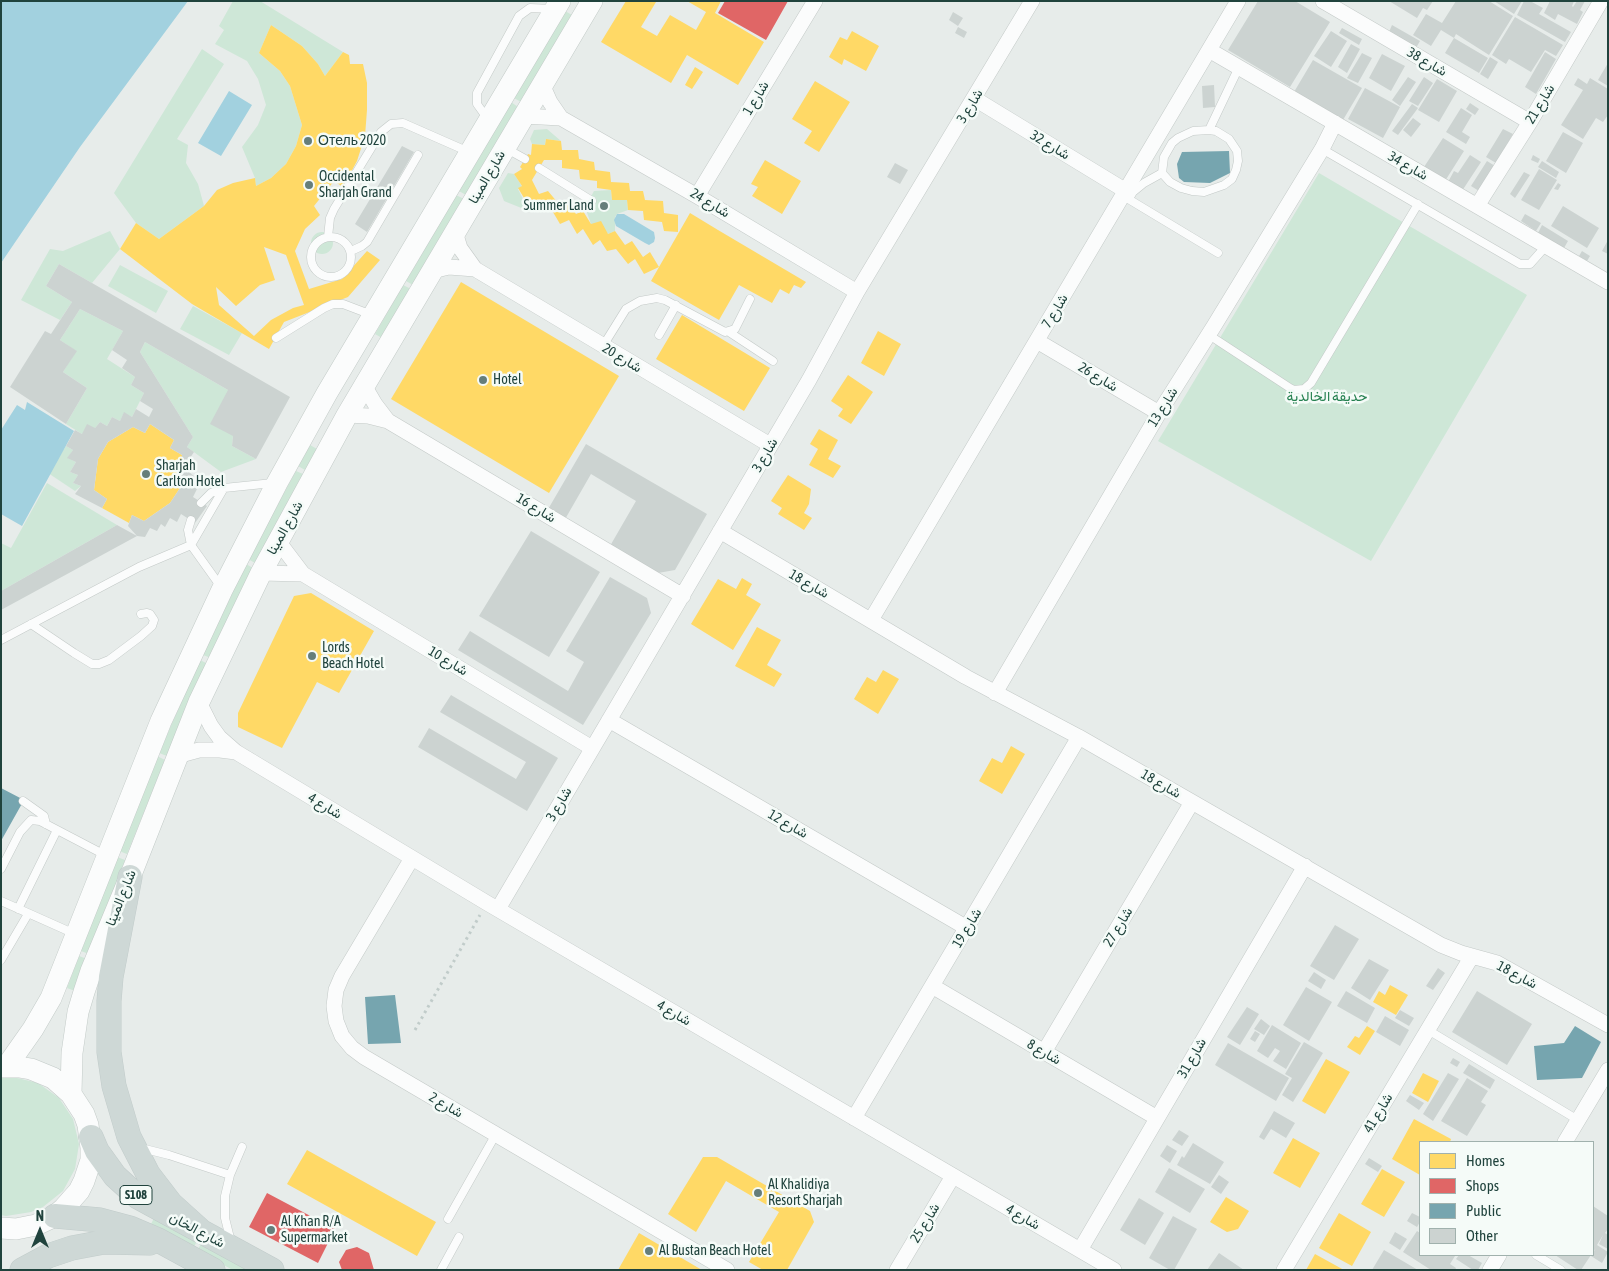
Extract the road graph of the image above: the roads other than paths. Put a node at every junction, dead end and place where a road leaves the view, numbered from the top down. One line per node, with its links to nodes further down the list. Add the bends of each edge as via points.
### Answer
1 (592, 1): 10 (main road, شارع المينا)
2 (815, 1): 25 (street, شارع 1)
3 (1032, 1): 11 (street, شارع 3)
4 (1238, 1): 8 (street, شارع 7)
5 (1323, 1): 14 (street, شارع 38)
6 (1601, 1): 14 (street, شارع 21)
7 (557, 5): 19 (main road, شارع المينا)
8 (1209, 50): 9 (street, شارع 34); 24 (street, شارع 7)
9 (1239, 67): 15 (street, شارع 34); 16 (lane)
10 (542, 84): 12 (main road, شارع المينا); 13 (street, شارع 24)
11 (975, 98): 24 (street, شارع 32); 37 (street, شارع 3)
12 (523, 116): 13 (street, شارع 24); 17 (main road, شارع المينا)
13 (562, 118): 25 (street, شارع 24)
14 (1530, 122): 28 (street, شارع 21)
15 (1335, 123): 18 (street, شارع 13); 28 (street, شارع 34)
16 (1209, 130): 23 (lane, via 1193,131 1172,143 1164,157); 23 (lane, via 1223,134 1234,144 1238,160 1232,179 1215,189 1192,191 1170,182)
17 (505, 147): 21 (lane); 29 (main road, شارع المينا)
18 (1322, 149): 27 (lane); 43 (street, شارع 13)
19 (470, 152): 30 (lane, via 403,123 391,124 381,132 334,209); 40 (main road, شارع المينا)
20 (418, 155): 32 (lane, via 366,242)
21 (525, 159)
22 (539, 168): 26 (lane)
23 (1162, 173): 24 (lane)
24 (1126, 195): 33 (lane); 45 (street, شارع 7)
25 (698, 196): 37 (street, شارع 24)
26 (592, 201)
27 (1418, 204): 31 (lane, via 1520,264 1530,264); 43 (lane, via 1304,390 1290,388)
28 (1477, 206): 31 (street, شارع 34)
29 (455, 232): 34 (street, شارع 20, via 460,248); 35 (main road, شارع المينا)
30 (328, 237): 32 (lane, via 342,240); 32 (lane, via 316,244 310,256 320,275 334,278 346,271 352,258)
31 (1546, 246): 36 (street, شارع 34)
32 (351, 251)
33 (1218, 253)
34 (475, 269): 35 (street, شارع 20, via 449,267); 46 (street, شارع 20)
35 (432, 271): 49 (main road, شارع المينا)
36 (1608, 282)
37 (857, 292): 54 (street, شارع 3, via 810,380)
38 (750, 299): 41 (lane, via 736,326)
39 (676, 306): 41 (lane, via 721,331); 42 (lane); 46 (lane, via 657,298 640,300 626,309)
40 (374, 316): 44 (lane, via 344,304 333,304); 48 (main road, شارع المينا)
41 (729, 332): 47 (lane)
42 (659, 335)
43 (1209, 335): 50 (street, شارع 13)
44 (276, 338)
45 (1037, 341): 50 (street, شارع 26); 67 (street, شارع 7)
46 (603, 346): 54 (street, شارع 20)
47 (773, 361)
48 (343, 368): 53 (main road, via 344,387 322,431 325,439); 55 (main road, شارع المينا)
49 (365, 387): 51 (main road, شارع المينا); 52 (street, شارع 16)
50 (1159, 413): 70 (street, شارع 13)
51 (347, 415): 52 (street, شارع 16); 53 (main road, شارع المينا)
52 (388, 421): 65 (street, شارع 16)
53 (332, 443): 60 (main road, شارع المينا)
54 (770, 445): 59 (street, شارع 3)
55 (277, 483): 56 (lane); 64 (main road, شارع المينا)
56 (224, 488): 57 (lane, via 211,493); 61 (lane)
57 (201, 503)
58 (191, 520): 61 (lane, via 188,530)
59 (720, 532): 65 (street, شارع 3); 67 (street, شارع 18)
60 (278, 541): 62 (main road, شارع المينا); 63 (street, شارع 10)
61 (191, 545): 64 (lane); 68 (lane, via 139,567)
62 (261, 572): 63 (street, شارع 10); 71 (main road, شارع المينا)
63 (303, 574): 74 (street, شارع 10)
64 (222, 590): 81 (main road, شارع المينا, via 161,721)
65 (684, 596): 72 (street, شارع 3)
66 (141, 614): 68 (lane, via 150,614 154,620 152,626 109,660 99,664 81,658)
67 (871, 620): 70 (street, شارع 18)
68 (31, 624): 69 (lane)
69 (1, 640)
70 (995, 693): 73 (street, شارع 18)
71 (199, 702): 75 (street, شارع 4, via 219,737); 76 (main road, شارع المينا)
72 (609, 720): 74 (street, شارع 3); 90 (street, شارع 12)
73 (1079, 737): 78 (street, شارع 18); 90 (street, شارع 19)
74 (592, 748): 87 (street, شارع 3)
75 (236, 752): 76 (street, شارع 4, via 199,750); 82 (street, شارع 4)
76 (177, 756): 85 (main road, شارع المينا)
77 (23, 801): 79 (lane, via 44,816)
78 (1192, 802): 83 (street, شارع 18); 97 (street, شارع 27)
79 (46, 824): 80 (lane); 84 (lane, via 35,820 27,823)
80 (57, 830): 81 (lane); 88 (lane)
81 (107, 856): 91 (main road, شارع المينا)
82 (412, 858): 87 (street, شارع 4); 104 (street, شارع 2, via 342,976 336,990 336,1021 342,1036 364,1057)
83 (1305, 866): 92 (street, شارع 18, via 1441,944); 102 (street, شارع 31)
84 (1, 869)
85 (130, 877): 100 (main road, شارع المينا, via 78,1012); 107 (main road, via 111,977 108,1018 114,1086)
86 (1, 901): 88 (lane)
87 (492, 906): 101 (street, شارع 4)
88 (18, 909): 89 (lane)
89 (28, 914): 91 (lane); 93 (lane)
90 (967, 928): 94 (street, شارع 19)
91 (76, 935): 98 (main road, شارع المينا, via 51,998 29,1035)
92 (1472, 956): 95 (street, شارع 18, via 1509,969); 96 (street, شارع 41)
93 (1, 960)
94 (932, 986): 97 (street, شارع 8); 101 (street, شارع 19)
95 (1608, 1025)
96 (1428, 1030): 103 (lane); 128 (street, شارع 41)
97 (1044, 1052): 102 (street, شارع 8)
98 (4, 1066): 100 (main road, via 42,1073)
99 (1608, 1070): 103 (street)
100 (71, 1094): 105 (main road, via 84,1114)
101 (854, 1118): 110 (street, شارع 4)
102 (1156, 1118): 118 (street, شارع 31)
103 (1578, 1120): 106 (street)
104 (496, 1134): 112 (lane); 125 (street, شارع 2)
105 (90, 1137): 111 (main road, via 90,1160 84,1181 72,1200); 113 (main road, شارع الخان / S108, via 105,1164 126,1187 151,1205)
106 (1566, 1141)
107 (133, 1146): 109 (lane); 113 (main road, via 158,1189)
108 (242, 1147): 109 (lane)
109 (230, 1175): 117 (lane, via 225,1196 225,1218)
110 (953, 1176): 118 (street, شارع 4); 126 (street, شارع 25)
111 (55, 1216): 114 (main road); 116 (main road, شارع الخان / S108, via 115,1223)
112 (448, 1219)
113 (202, 1232): 117 (main road, شارع الخان / S108)
114 (6, 1233)
115 (459, 1237): 124 (lane)
116 (168, 1246): 121 (main road, via 120,1242 88,1245 48,1256); 122 (main road, شارع الخان / S108)
117 (233, 1249): 123 (main road, شارع الخان / S108)
118 (1080, 1250): 127 (street, شارع 4)
119 (1498, 1256): 129 (street)
120 (1538, 1256): 130 (lane)
121 (22, 1270)
122 (213, 1270)
123 (272, 1270)
124 (441, 1270)
125 (727, 1270)
126 (897, 1270)
127 (1114, 1270)
128 (1284, 1270)
129 (1490, 1270)
130 (1561, 1270)

